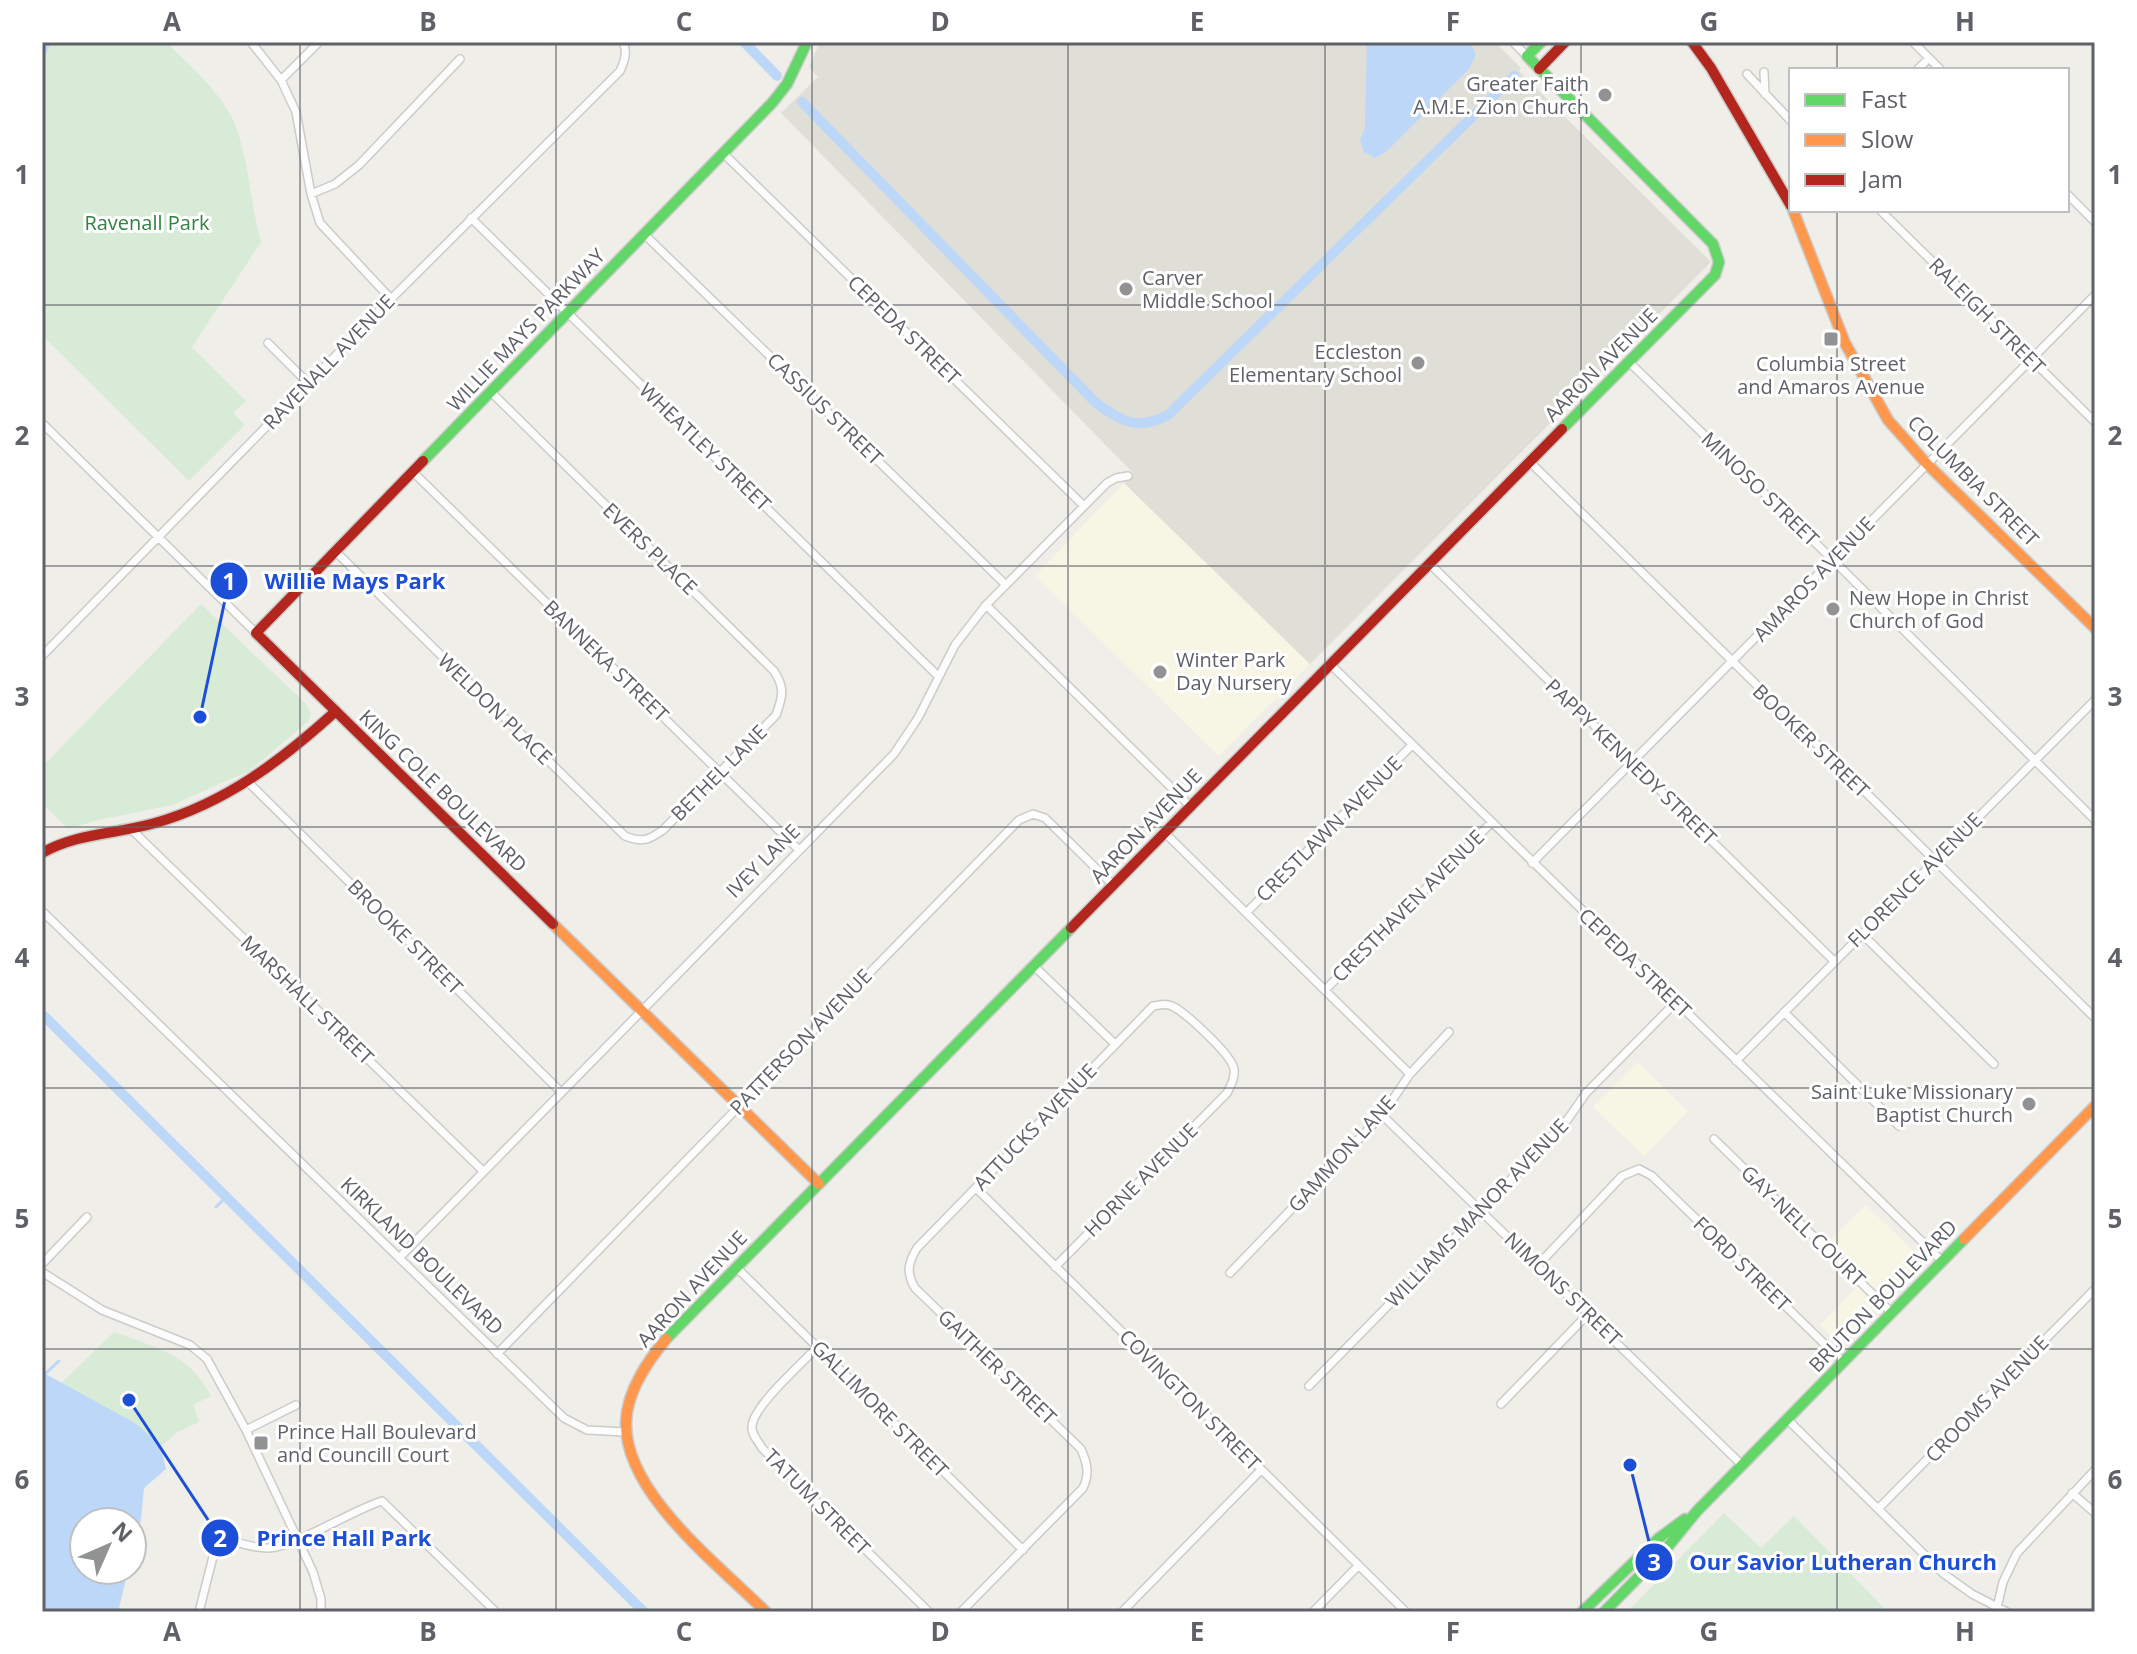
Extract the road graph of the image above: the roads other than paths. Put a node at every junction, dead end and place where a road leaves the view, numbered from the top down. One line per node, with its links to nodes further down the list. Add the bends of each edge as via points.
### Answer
1 (251, 42): 18 (street)
2 (319, 42): 18 (street)
3 (623, 42): 27 (street, RAVENALL AVENUE, via 620,71)
4 (807, 42): 21 (street, WILLIE MAYS PARKWAY, via 781,93)
5 (1513, 42): 10 (street)
6 (1541, 42): 10 (street)
7 (1565, 42): 15 (street)
8 (1692, 42): 24 (street, COLUMBIA STREET)
9 (1913, 42): 11 (street)
10 (1527, 56): 15 (street)
11 (1929, 58): 13 (street); 14 (street)
12 (460, 59): 22 (street, via 359,165)
13 (1919, 68)
14 (1939, 68)
15 (1539, 69): 35 (street, AARON AVENUE, via 1713,244 1719,262 1715,275)
16 (1764, 72): 19 (street)
17 (1747, 74): 19 (street)
18 (281, 80): 22 (street, via 296,112)
19 (1765, 94): 20 (street)
20 (1789, 119)
21 (723, 153): 29 (street, WILLIE MAYS PARKWAY); 44 (street, CEPEDA STREET)
22 (311, 194): 31 (street, via 320,223)
23 (2069, 196): 28 (street)
24 (1789, 203)
25 (1794, 212): 41 (street, COLUMBIA STREET, via 1858,369 1888,420)
26 (1882, 212): 34 (street, RALEIGH STREET)
27 (471, 218): 31 (street, RAVENALL AVENUE); 32 (street, WHEATLEY STREET)
28 (2095, 222)
29 (644, 234): 32 (street, WILLIE MAYS PARKWAY); 49 (street, CASSIUS STREET)
30 (2095, 295): 34 (street, AMAROS AVENUE)
31 (391, 299): 36 (street, RAVENALL AVENUE)
32 (568, 313): 37 (street, WILLIE MAYS PARKWAY); 56 (street, WHEATLEY STREET)
33 (268, 343): 36 (street)
34 (2031, 359): 38 (street, RALEIGH STREET); 41 (street, AMAROS AVENUE)
35 (1629, 362): 40 (street, AARON AVENUE); 47 (street, MINOSO STREET)
36 (308, 383): 45 (street, RAVENALL AVENUE)
37 (491, 392): 42 (street, WILLIE MAYS PARKWAY); 59 (street, EVERS PLACE, via 774,671 783,685)
38 (2095, 422)
39 (42, 423): 45 (street, KING COLE BOULEVARD)
40 (1530, 462): 48 (street, AARON AVENUE); 55 (street, BOOKER STREET)
41 (1927, 464): 47 (street, AMAROS AVENUE); 51 (street, COLUMBIA STREET)
42 (413, 472): 46 (street, WILLIE MAYS PARKWAY); 63 (street, BANNEKA STREET)
43 (1128, 476): 44 (street, IVEY LANE, via 1107,483)
44 (1084, 506): 49 (street, IVEY LANE)
45 (159, 537): 52 (street, KING COLE BOULEVARD); 53 (street, RAVENALL AVENUE)
46 (336, 552): 52 (street, WILLIE MAYS PARKWAY); 69 (street, WELDON PLACE, via 625,836 650,840)
47 (1832, 559): 55 (street, AMAROS AVENUE); 61 (street, MINOSO STREET)
48 (1429, 563): 54 (street, AARON AVENUE); 62 (street, PAPPY KENNEDY STREET)
49 (1006, 585): 50 (street, IVEY LANE)
50 (986, 605): 56 (street, IVEY LANE); 65 (street)
51 (2095, 628)
52 (256, 633): 58 (street, KING COLE BOULEVARD)
53 (42, 656)
54 (1329, 663): 60 (street, CEPEDA STREET); 65 (street, AARON AVENUE)
55 (1731, 663): 62 (street, AMAROS AVENUE); 73 (street, BOOKER STREET)
56 (938, 676): 71 (street, IVEY LANE, via 894,754)
57 (2095, 700): 61 (street, FLORENCE AVENUE)
58 (336, 711): 64 (street); 83 (street, KING COLE BOULEVARD)
59 (776, 715): 63 (street, BETHEL LANE)
60 (1412, 745): 67 (street, CEPEDA STREET); 77 (street, CRESTLAWN AVENUE)
61 (2034, 761): 66 (street, MINOSO STREET); 73 (street, FLORENCE AVENUE)
62 (1631, 762): 74 (street, AMAROS AVENUE); 79 (street, PAPPY KENNEDY STREET)
63 (720, 772): 69 (street, BETHEL LANE); 71 (street, BANNEKA STREET)
64 (248, 782): 68 (street, via 214,802); 91 (street, BROOKE STREET)
65 (1190, 806): 70 (street, AARON AVENUE)
66 (2095, 820)
67 (1491, 823): 74 (street, CEPEDA STREET); 81 (street, CRESTHAVEN AVENUE)
68 (131, 829): 72 (street, via 80,837); 98 (street, MARSHALL STREET)
69 (663, 830)
70 (1164, 832): 75 (street, AARON AVENUE); 77 (street)
71 (799, 850): 83 (street, IVEY LANE)
72 (42, 853)
73 (1935, 862): 78 (street, FLORENCE AVENUE); 85 (street, BOOKER STREET)
74 (1532, 863): 82 (street, CEPEDA STREET)
75 (1113, 885): 80 (street, AARON AVENUE); 93 (street, PATTERSON AVENUE, via 1045,818 1033,814 1019,820)
76 (42, 911): 104 (street, KIRKLAND BOULEVARD)
77 (1246, 913): 81 (street)
78 (1862, 934): 79 (street, FLORENCE AVENUE); 89 (street)
79 (1834, 961): 84 (street, FLORENCE AVENUE)
80 (1034, 966): 87 (street); 99 (street, AARON AVENUE)
81 (1325, 990): 90 (street)
82 (1675, 1003): 88 (street, CEPEDA STREET); 101 (street, WILLIAMS MANOR AVENUE)
83 (642, 1010): 91 (street, IVEY LANE); 93 (street, KING COLE BOULEVARD)
84 (1784, 1012): 88 (street, FLORENCE AVENUE); 96 (street)
85 (2095, 1018)
86 (1449, 1032): 90 (street, GAMMON LANE)
87 (1115, 1044): 92 (street, ATTUCKS AVENUE, via 1153,1006 1167,1004 1228,1057 1234,1067); 100 (street, ATTUCKS AVENUE)
88 (1736, 1061): 105 (street, CEPEDA STREET)
89 (1994, 1064)
90 (1410, 1074): 95 (street, GAMMON LANE)
91 (561, 1092): 98 (street, IVEY LANE)
92 (1227, 1093): 108 (street, HORNE AVENUE)
93 (739, 1105): 99 (street, KING COLE BOULEVARD); 116 (street, PATTERSON AVENUE)
94 (2095, 1106): 105 (street, BRUTON BOULEVARD)
95 (1382, 1115): 101 (street, NIMONS STREET); 111 (street, GAMMON LANE)
96 (1899, 1126)
97 (1714, 1139): 113 (street, GAY-NELL COURT)
98 (483, 1171): 104 (street, IVEY LANE)
99 (819, 1184): 109 (street, AARON AVENUE)
100 (976, 1188): 103 (street, ATTUCKS AVENUE); 108 (street, COVINGTON STREET)
101 (1481, 1211): 107 (street, NIMONS STREET); 118 (street, WILLIAMS MANOR AVENUE)
102 (87, 1217): 106 (street)
103 (917, 1248): 132 (street, GAITHER STREET, via 908,1277 915,1288 1081,1449 1086,1461 1083,1488)
104 (399, 1258): 116 (street, KIRKLAND BOULEVARD)
105 (1942, 1261): 113 (street, BRUTON BOULEVARD)
106 (42, 1264)
107 (1538, 1265): 114 (street, NIMONS STREET); 117 (street, FORD STREET, via 1622,1176 1639,1169)
108 (1055, 1267): 125 (street, COVINGTON STREET)
109 (737, 1268): 115 (street, GALLIMORE STREET); 123 (street, AARON AVENUE, via 644,1368 631,1392)
110 (42, 1272): 122 (street, via 102,1310 190,1345 207,1359)
111 (1230, 1273)
112 (2095, 1289): 128 (street, CROOMS AVENUE)
113 (1892, 1313): 117 (street, BRUTON BOULEVARD)
114 (1588, 1314): 119 (street); 124 (street, NIMONS STREET)
115 (817, 1347): 132 (street, GALLIMORE STREET); 139 (street, TATUM STREET, via 760,1408 752,1434)
116 (497, 1354): 123 (street, KIRKLAND BOULEVARD, via 564,1418 587,1430)
117 (1843, 1362): 121 (street, BRUTON BOULEVARD)
118 (1309, 1386)
119 (1501, 1404)
120 (296, 1405): 122 (street)
121 (1787, 1419): 124 (street, BRUTON BOULEVARD); 128 (street)
122 (246, 1430): 131 (street)
123 (625, 1432): 138 (street, via 643,1485 659,1507)
124 (1742, 1465): 129 (street, BRUTON BOULEVARD)
125 (1261, 1470): 133 (street, COVINGTON STREET); 141 (street)
126 (2095, 1470): 127 (street)
127 (2072, 1493): 130 (street); 134 (street, via 2017,1553)
128 (1879, 1508): 134 (street, via 1944,1574)
129 (1697, 1511): 144 (street, BRUTON BOULEVARD, via 1659,1538); 145 (street, BRUTON BOULEVARD)
130 (2095, 1513)
131 (296, 1540): 135 (street, via 264,1549 218,1537); 136 (street, via 313,1572); 137 (street, via 382,1501)
132 (1023, 1550): 140 (street)
133 (1358, 1566): 142 (street); 143 (street, COVINGTON STREET)
134 (1997, 1610): 146 (street)
135 (199, 1612)
136 (321, 1612)
137 (496, 1612)
138 (766, 1612)
139 (929, 1612)
140 (961, 1612)
141 (1122, 1612)
142 (1313, 1612)
143 (1406, 1612)
144 (1582, 1612)
145 (1604, 1612)
146 (2007, 1612)

